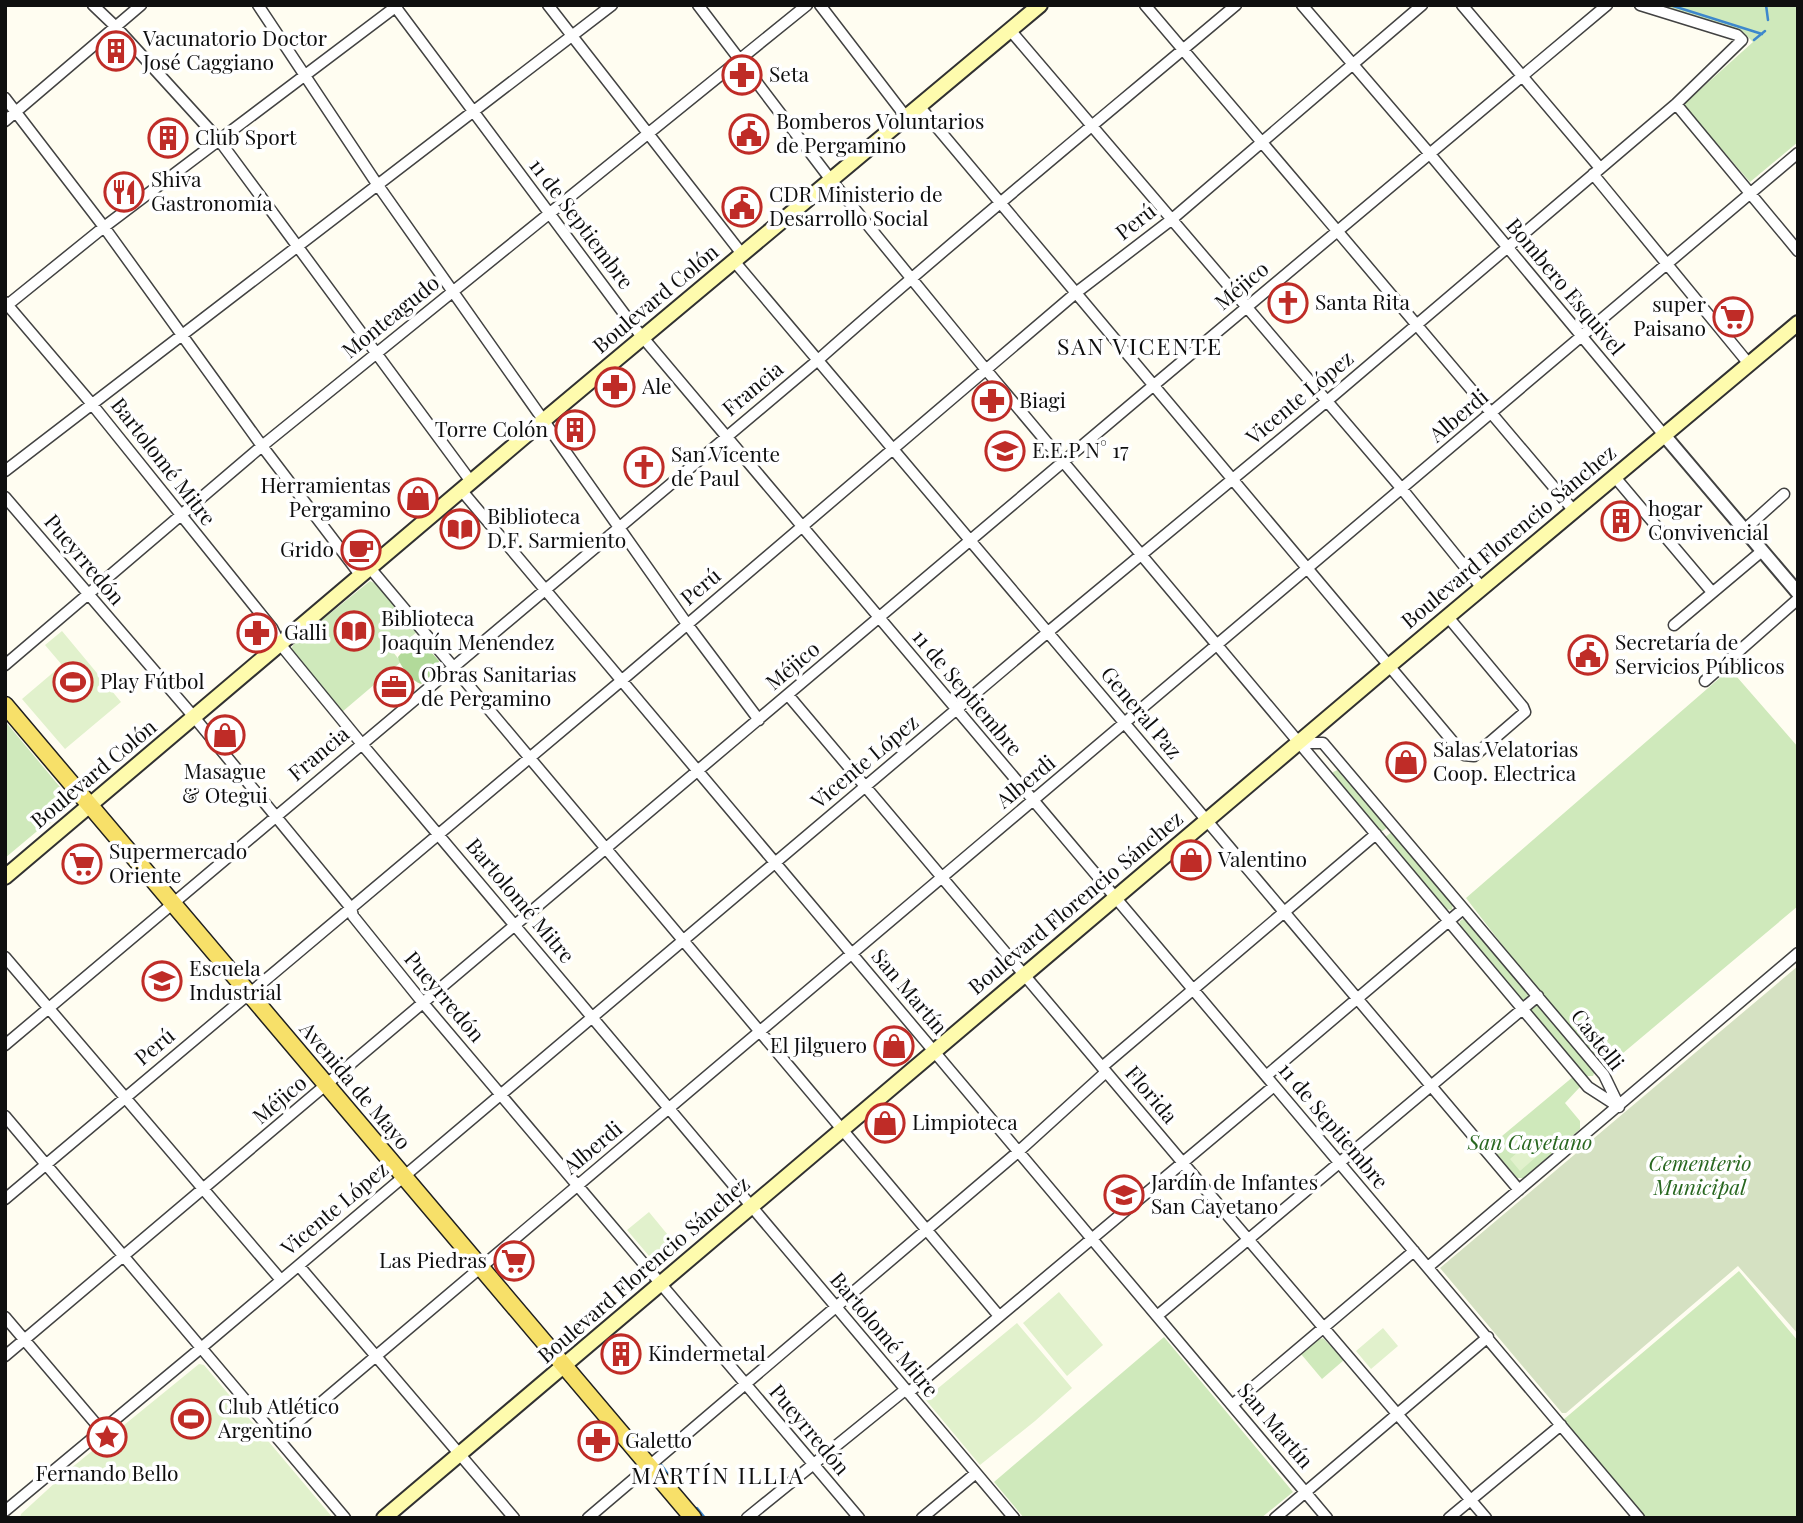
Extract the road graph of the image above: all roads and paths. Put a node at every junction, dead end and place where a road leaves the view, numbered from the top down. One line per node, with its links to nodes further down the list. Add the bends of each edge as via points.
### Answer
1 (93, 5): 18 (street, San Martín)
2 (141, 5): 18 (street)
3 (258, 5): 24 (street)
4 (548, 5): 20 (street, General Paz)
5 (612, 5): 20 (street)
6 (698, 5): 22 (street, Castelli)
7 (807, 5): 22 (street, Monteagudo)
8 (820, 5): 31 (street)
9 (1040, 5): 19 (main road, Boulevard Colón)
10 (1144, 5): 21 (street)
11 (1236, 5): 21 (street, Francia)
12 (1302, 5): 23 (street, Bombero Esquivel)
13 (1422, 5): 23 (street, Perú)
14 (1462, 5): 25 (street)
15 (1606, 5): 25 (street, Méjico)
16 (1640, 5): 27 (street, Vicente López, via 1741,37 1741,43)
17 (396, 6): 24 (street); 30 (street, 11 de Septiembre)
18 (116, 27): 29 (street); 35 (street, San Martín)
19 (1010, 30): 28 (main road, Boulevard Colón); 33 (street)
20 (572, 36): 30 (street); 34 (street, General Paz)
21 (1183, 50): 33 (street, Francia); 36 (street)
22 (739, 60): 34 (street, Monteagudo); 40 (street, Castelli)
23 (1352, 64): 36 (street, Perú); 37 (street, Bombero Esquivel)
24 (305, 75): 35 (street); 41 (street)
25 (1521, 77): 37 (street, Méjico); 39 (street)
26 (5, 98): 29 (street)
27 (1676, 104): 39 (street, Vicente López); 42 (street)
28 (919, 106): 31 (main road, Boulevard Colón); 43 (street)
29 (17, 111): 32 (street); 46 (street)
30 (473, 111): 41 (street); 44 (street, 11 de Septiembre)
31 (906, 117): 40 (main road, Boulevard Colón)
32 (5, 121)
33 (1092, 124): 43 (street, Francia); 45 (street)
34 (648, 134): 44 (street, Monteagudo); 51 (street, General Paz)
35 (219, 140): 46 (street); 48 (street, San Martín)
36 (1262, 141): 45 (street, Perú); 47 (street)
37 (1429, 153): 47 (street, Méjico); 49 (street, Bombero Esquivel)
38 (1798, 153): 42 (street, Alberdi)
39 (1596, 171): 49 (street, Vicente López); 52 (street)
40 (831, 180): 51 (main road, Boulevard Colón); 53 (street, Castelli)
41 (377, 184): 48 (street); 54 (street)
42 (1751, 194): 50 (street); 52 (street, Alberdi)
43 (1000, 202): 53 (street, Francia); 55 (street)
44 (549, 214): 54 (street, Monteagudo); 62 (street, 11 de Septiembre)
45 (1171, 220): 55 (street, Perú); 57 (street)
46 (104, 227): 56 (street); 60 (street)
47 (1336, 232): 57 (street, Méjico); 59 (street)
48 (299, 246): 60 (street); 63 (street, San Martín)
49 (1506, 246): 59 (street, Vicente López); 61 (street, Bombero Esquivel)
50 (1798, 251)
51 (738, 258): 62 (main road, Boulevard Colón); 64 (street, General Paz)
52 (1667, 265): 61 (street, Alberdi); 65 (street)
53 (910, 278): 64 (street, Francia); 66 (street, Castelli)
54 (454, 291): 63 (street, Monteagudo); 71 (street)
55 (1077, 292): 66 (street, Perú); 67 (street)
56 (6, 305): 69 (street, Bartolomé Mitre)
57 (1247, 308): 67 (street, Méjico); 68 (street)
58 (1798, 323): 65 (main road, Boulevard Florencio Sánchez)
59 (1415, 324): 68 (street, Vicente López); 70 (street)
60 (181, 334): 69 (street); 74 (street)
61 (1581, 336): 70 (street, Alberdi); 72 (street, Bombero Esquivel)
62 (643, 337): 71 (main road, Boulevard Colón); 73 (street, 11 de Septiembre)
63 (377, 353): 74 (street, Monteagudo); 80 (street, San Martín)
64 (818, 360): 73 (street, Francia); 75 (street, General Paz)
65 (1749, 364): 72 (main road, Boulevard Florencio Sánchez)
66 (986, 371): 75 (street, Perú); 76 (street, Castelli)
67 (1153, 385): 76 (street, Méjico); 79 (street)
68 (1326, 401): 79 (street, Vicente López); 81 (street)
69 (92, 403): 77 (street); 85 (street, Bartolomé Mitre)
70 (1491, 414): 81 (street, Alberdi); 84 (street)
71 (544, 420): 80 (main road, Boulevard Colón); 87 (street)
72 (1664, 435): 78 (main road, Boulevard Florencio Sánchez); 88 (street, Bombero Esquivel)
73 (726, 436): 86 (street, 11 de Septiembre); 87 (street, Francia)
74 (262, 446): 85 (street, Monteagudo); 93 (street)
75 (894, 450): 86 (street, Perú); 89 (street, General Paz)
76 (1064, 461): 89 (street, Méjico); 91 (street, Castelli)
77 (5, 471)
78 (1614, 476): 84 (main road, Boulevard Florencio Sánchez); 96 (street)
79 (1233, 480): 91 (street, Vicente López); 92 (street)
80 (467, 487): 93 (main road, Boulevard Colón); 95 (street, San Martín)
81 (1402, 489): 92 (street, Alberdi); 94 (street)
82 (1784, 494): 88 (street)
83 (5, 497): 98 (street, Pueyrredón)
84 (1574, 511): 94 (main road, Boulevard Florencio Sánchez)
85 (180, 515): 98 (street, Monteagudo); 105 (street, Bartolomé Mitre, via 272,628)
86 (804, 526): 101 (street, 11 de Septiembre); 102 (street, Perú)
87 (618, 527): 95 (street, Francia); 102 (street)
88 (1744, 530): 90 (street, Bombero Esquivel)
89 (970, 541): 101 (street, Méjico); 104 (street, General Paz)
90 (1762, 551): 96 (street); 97 (street, Bombero Esquivel)
91 (1141, 554): 104 (street, Vicente López); 106 (street, Castelli)
92 (1308, 569): 106 (street, Alberdi); 108 (street)
93 (366, 572): 105 (main road, Boulevard Colón); 109 (street)
94 (1482, 588): 100 (main road, Boulevard Florencio Sánchez)
95 (544, 589): 109 (street, Francia); 110 (street, San Martín)
96 (1712, 592): 103 (street)
97 (1798, 593)
98 (87, 595): 107 (street, Monteagudo); 115 (street, Pueyrredón)
99 (1798, 599): 111 (street)
100 (1448, 617): 108 (main road, Boulevard Florencio Sánchez); 108 (street, via 1525,712 1474,756 1464,755)
101 (880, 618): 112 (street, Méjico); 114 (street, 11 de Septiembre)
102 (687, 624): 110 (street, Perú); 116 (street)
103 (1674, 625)
104 (1048, 632): 114 (street, Vicente López); 117 (street, General Paz)
105 (280, 645): 115 (main road, Boulevard Colón); 118 (street, Bartolomé Mitre)
106 (1218, 645): 117 (street, Alberdi); 119 (street, Castelli)
107 (5, 665)
108 (1390, 665): 119 (main road, Boulevard Florencio Sánchez)
109 (453, 666): 118 (street, Francia); 120 (street)
110 (621, 681): 120 (street, Perú); 121 (street, San Martín)
111 (1705, 681)
112 (788, 695): 116 (street, Méjico); 122 (street, Florida)
113 (5, 705): 124 (main road, Avenida de Mayo)
114 (956, 710): 122 (street, Vicente López); 123 (street, 11 de Septiembre)
115 (194, 717): 124 (main road, Boulevard Colón); 125 (street, Pueyrredón)
116 (759, 720): 121 (street, Méjico)
117 (1125, 723): 123 (street, Alberdi); 126 (street, General Paz)
118 (361, 743): 125 (street, Francia); 128 (street, Bartolomé Mitre)
119 (1298, 743): 126 (main road, Boulevard Florencio Sánchez); 127 (street, Castelli, via 1323,743); 129 (street, Castelli)
120 (530, 758): 128 (street, Perú); 130 (street)
121 (697, 772): 130 (street, Méjico); 131 (street, San Martín)
122 (865, 787): 131 (street, Vicente López); 133 (street, Florida)
123 (1033, 801): 133 (street, Alberdi); 134 (street, 11 de Septiembre)
124 (89, 805): 132 (main road, Boulevard Colón); 135 (main road, Avenida de Mayo)
125 (275, 816): 135 (street, Francia); 136 (street, Pueyrredón)
126 (1208, 820): 134 (main road, Boulevard Florencio Sánchez); 138 (street, General Paz)
127 (1393, 826): 129 (street); 137 (street, Castelli)
128 (439, 835): 136 (street, Perú); 140 (street, Bartolomé Mitre)
129 (1378, 836): 138 (street); 139 (street, Castelli)
130 (607, 848): 140 (street, Méjico); 141 (street)
131 (774, 863): 141 (street, Vicente López); 143 (street, San Martín)
132 (5, 877)
133 (942, 878): 143 (street, Alberdi); 145 (street, Florida)
134 (1115, 898): 145 (main road, Boulevard Florencio Sánchez); 146 (street, 11 de Septiembre)
135 (172, 904): 147 (main road, Avenida de Mayo); 151 (street, Francia)
136 (351, 908): 147 (street, Perú); 150 (street, Pueyrredón)
137 (1463, 909): 139 (street); 148 (street, Castelli)
138 (1285, 912): 146 (street); 149 (street, General Paz)
139 (1449, 921): 149 (street); 152 (street, Castelli)
140 (515, 925): 150 (street, Méjico); 153 (street, Bartolomé Mitre)
141 (683, 940): 153 (street, Vicente López); 154 (street)
142 (1798, 953): 164 (street)
143 (851, 954): 154 (street, Alberdi); 156 (street, San Martín)
144 (5, 957): 151 (street)
145 (1025, 974): 156 (main road, Boulevard Florencio Sánchez); 157 (street, Florida)
146 (1193, 990): 157 (street); 158 (street, 11 de Septiembre)
147 (249, 994): 159 (main road, Avenida de Mayo); 163 (street, Perú)
148 (1538, 996): 152 (street); 164 (street, Castelli, via 1604,1075)
149 (1359, 999): 158 (street); 161 (street, General Paz)
150 (423, 1003): 159 (street, Méjico); 162 (street, Pueyrredón)
151 (48, 1008): 155 (street, Francia); 163 (street)
152 (1523, 1009): 161 (street); 164 (street, Castelli, via 1588,1087)
153 (592, 1017): 162 (street, Vicente López); 165 (street, Bartolomé Mitre)
154 (759, 1032): 165 (street, Alberdi); 167 (street)
155 (5, 1045)
156 (934, 1051): 167 (main road, Boulevard Florencio Sánchez); 168 (street, San Martín)
157 (1104, 1070): 168 (street); 169 (street, Florida)
158 (1266, 1076): 160 (street, 11 de Septiembre)
159 (327, 1085): 172 (main road, Avenida de Mayo); 174 (street, Méjico)
160 (1274, 1086): 169 (street); 170 (street, 11 de Septiembre)
161 (1431, 1087): 170 (street); 175 (street, General Paz)
162 (500, 1094): 172 (street, Vicente López); 173 (street, Pueyrredón)
163 (126, 1097): 171 (street, Perú); 174 (street)
164 (1619, 1107): 175 (street)
165 (669, 1109): 173 (street, Alberdi); 177 (street, Bartolomé Mitre)
166 (5, 1116): 171 (street)
167 (842, 1129): 177 (main road, Boulevard Florencio Sánchez); 178 (street)
168 (1019, 1151): 178 (street); 179 (street, San Martín)
169 (1183, 1163): 179 (street); 180 (street, Florida)
170 (1340, 1163): 180 (street); 181 (street, 11 de Septiembre)
171 (47, 1165): 176 (street, Perú); 182 (street)
172 (404, 1176): 183 (street, Vicente López); 184 (main road, Avenida de Mayo)
173 (578, 1186): 184 (street, Alberdi); 187 (street, Pueyrredón)
174 (203, 1189): 182 (street, Méjico); 186 (street)
175 (1519, 1190): 185 (street)
176 (5, 1199)
177 (750, 1206): 187 (main road, Boulevard Florencio Sánchez); 188 (street, Bartolomé Mitre)
178 (926, 1229): 188 (street); 189 (street)
179 (1093, 1239): 189 (street); 190 (street, San Martín)
180 (1248, 1241): 190 (street); 192 (street, Florida)
181 (1414, 1251): 185 (street, 11 de Septiembre); 192 (street)
182 (123, 1256): 194 (street, Méjico); 195 (street)
183 (299, 1266): 186 (street, Vicente López); 197 (street)
184 (482, 1267): 197 (street, Alberdi); 198 (main road, Avenida de Mayo)
185 (1428, 1267): 193 (street, 11 de Septiembre)
186 (281, 1280): 195 (street, Vicente López)
187 (661, 1283): 198 (main road, Boulevard Florencio Sánchez); 199 (street, Pueyrredón)
188 (835, 1307): 199 (street); 200 (street, Bartolomé Mitre)
189 (999, 1316): 200 (street)
190 (1157, 1316): 201 (street, San Martín)
191 (5, 1317): 194 (street)
192 (1323, 1329): 201 (street); 202 (street, Florida)
193 (1488, 1337): 202 (street); 203 (street, 11 de Septiembre)
194 (24, 1340): 196 (street, Méjico); 204 (street)
195 (201, 1348): 204 (street, Vicente López); 205 (street)
196 (5, 1356)
197 (376, 1357): 205 (street, Alberdi); 206 (street)
198 (566, 1365): 206 (main road, Boulevard Florencio Sánchez); 207 (main road, Avenida de Mayo)
199 (745, 1383): 207 (street); 208 (street, Pueyrredón)
200 (907, 1391): 208 (street); 209 (street, Bartolomé Mitre)
201 (1232, 1405): 210 (street, San Martín)
202 (1397, 1415): 210 (street); 211 (street, Florida)
203 (1561, 1424): 211 (street); 213 (street, 11 de Septiembre)
204 (102, 1431): 212 (street, Vicente López)
205 (278, 1439): 214 (street)
206 (460, 1455): 215 (main road, Boulevard Florencio Sánchez); 216 (street)
207 (649, 1465): 217 (street); 218 (main road, Avenida de Mayo)
208 (813, 1465): 219 (street); 220 (street, Pueyrredón)
209 (976, 1473): 221 (street); 222 (street, Bartolomé Mitre)
210 (1306, 1492): 223 (street); 224 (street, San Martín)
211 (1471, 1499): 225 (street); 226 (street, Florida)
212 (5, 1511)
213 (1636, 1514): 227 (street)
214 (345, 1518)
215 (384, 1518)
216 (514, 1518)
217 (588, 1518)
218 (693, 1518)
219 (747, 1518)
220 (859, 1518)
221 (922, 1518)
222 (1014, 1518)
223 (1275, 1518)
224 (1327, 1518)
225 (1448, 1518)
226 (1486, 1518)
227 (1624, 1518)

